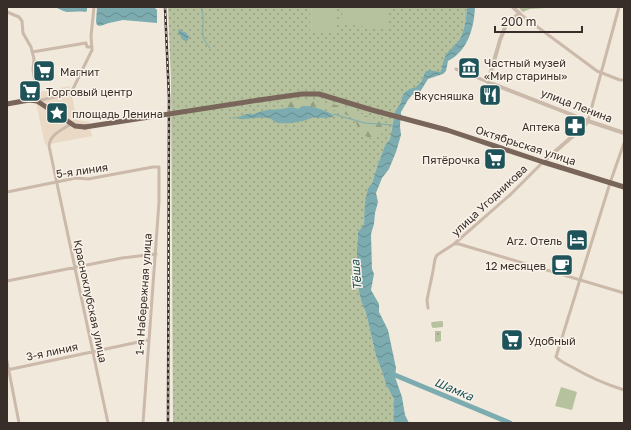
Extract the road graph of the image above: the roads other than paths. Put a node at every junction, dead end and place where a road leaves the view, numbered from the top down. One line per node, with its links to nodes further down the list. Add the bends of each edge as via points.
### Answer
1 (94, 7): 6 (street, via 90,36)
2 (513, 7): 5 (street)
3 (619, 7): 9 (street)
4 (7, 12): 7 (street, via 22,21 23,33)
5 (520, 14): 9 (street); 11 (street, via 506,25)
6 (92, 47): 7 (street, via 86,43); 12 (street, via 71,93)
7 (32, 52): 12 (street)
8 (456, 69): 11 (street, улица Ленина)
9 (601, 72): 10 (street); 14 (street)
10 (624, 80)
11 (488, 82): 14 (street, улица Ленина)
12 (37, 101): 13 (main road); 15 (main road)
13 (7, 104)
14 (588, 121): 16 (street, улица Ленина); 18 (street, улица Угодникова)
15 (71, 124): 18 (main road, Октябрьская улица, bridge, via 86,127 259,100 319,94 454,132); 20 (street, Красноклубская улица, via 54,135 49,142)
16 (624, 133)
17 (624, 143): 21 (street)
18 (543, 162): 21 (main road, Октябрьская улица); 24 (street, улица Угодникова)
19 (159, 167): 20 (street, 5-я линия); 25 (street, 1-я Набережная улица)
20 (57, 182): 23 (street, 5-я линия); 26 (street, Красноклубская улица)
21 (610, 183): 22 (main road, Октябрьская улица); 27 (street)
22 (624, 187)
23 (7, 192)
24 (454, 244): 27 (street); 30 (street, улица Угодникова, via 435,259 427,300)
25 (156, 254): 26 (street); 31 (street, 1-я Набережная улица)
26 (75, 268): 28 (street); 32 (street, Красноклубская улица)
27 (580, 280): 29 (street); 35 (street, via 556,358 583,374)
28 (7, 281)
29 (624, 293)
30 (428, 308)
31 (148, 340): 32 (street, 3-я линия); 38 (street, 1-я Набережная улица)
32 (93, 352): 34 (street, 3-я линия); 37 (street, Красноклубская улица)
33 (7, 360): 34 (street)
34 (8, 370): 36 (street)
35 (624, 390)
36 (20, 423)
37 (108, 423)
38 (143, 423)

